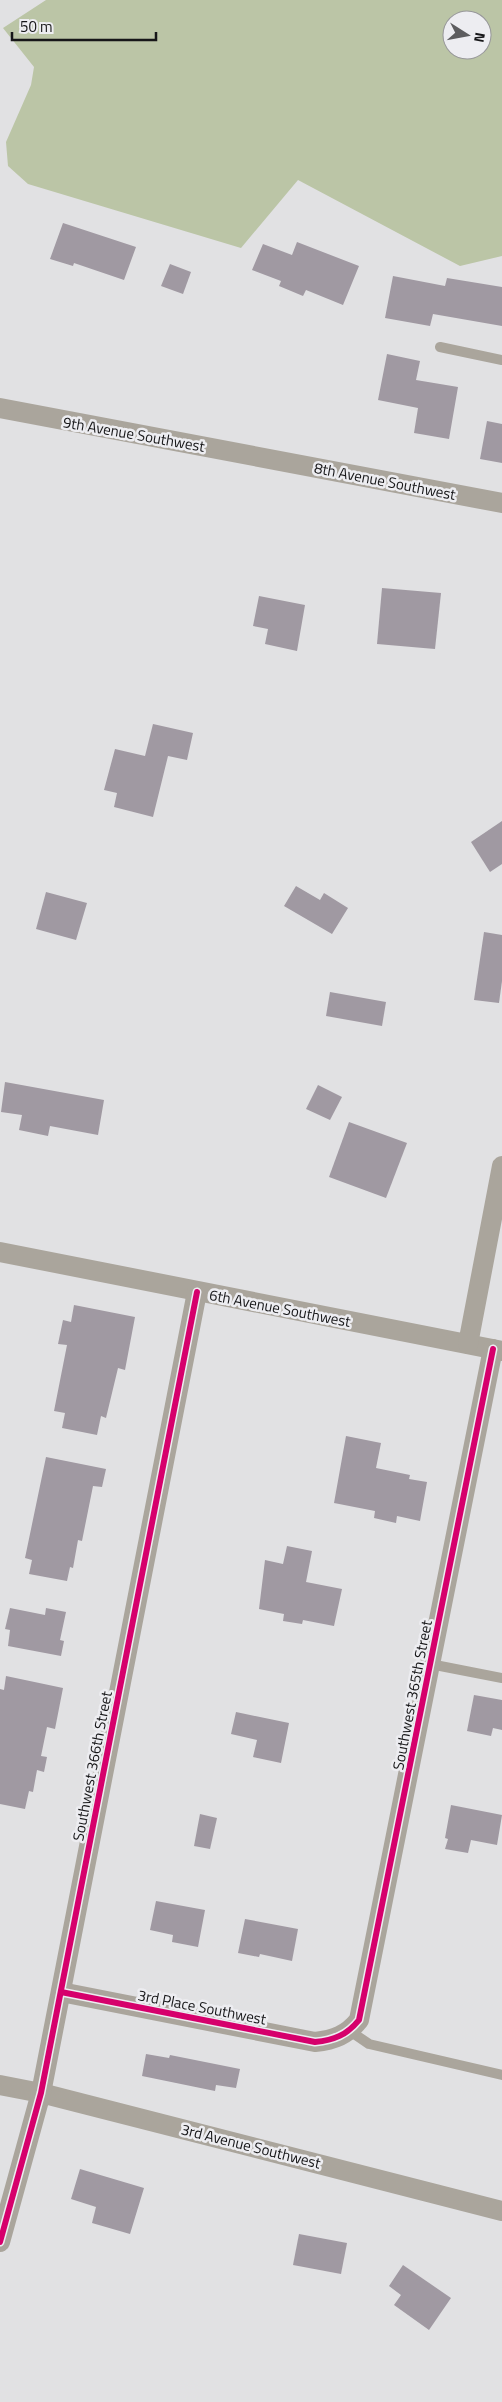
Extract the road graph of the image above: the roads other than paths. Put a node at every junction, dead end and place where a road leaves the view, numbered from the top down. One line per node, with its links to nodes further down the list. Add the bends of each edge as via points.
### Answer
1 (440, 347): 2 (lane)
2 (502, 360)
3 (0, 408): 4 (street, 9th Avenue Southwest)
4 (268, 459): 5 (street, 8th Avenue Southwest)
5 (502, 503)
6 (502, 1166): 9 (street)
7 (0, 1252): 8 (street, 6th Avenue Southwest)
8 (197, 1292): 9 (street, 6th Avenue Southwest); 13 (street, Southwest 366th Street)
9 (468, 1344): 10 (street, 6th Avenue Southwest)
10 (498, 1350): 11 (street, Southwest 365th Street)
11 (430, 1664): 12 (lane); 14 (street, Southwest 365th Street, via 359,2020)
12 (502, 1678)
13 (61, 1992): 14 (street, 3rd Place Southwest, via 315,2042); 17 (street, Southwest 366th Street)
14 (344, 2034): 15 (lane, via 368,2044)
15 (502, 2075)
16 (0, 2086): 17 (street, 3rd Avenue Southwest)
17 (41, 2093): 18 (street, 3rd Avenue Southwest); 19 (street, Southwest 366th Street)
18 (502, 2211)
19 (0, 2242)

